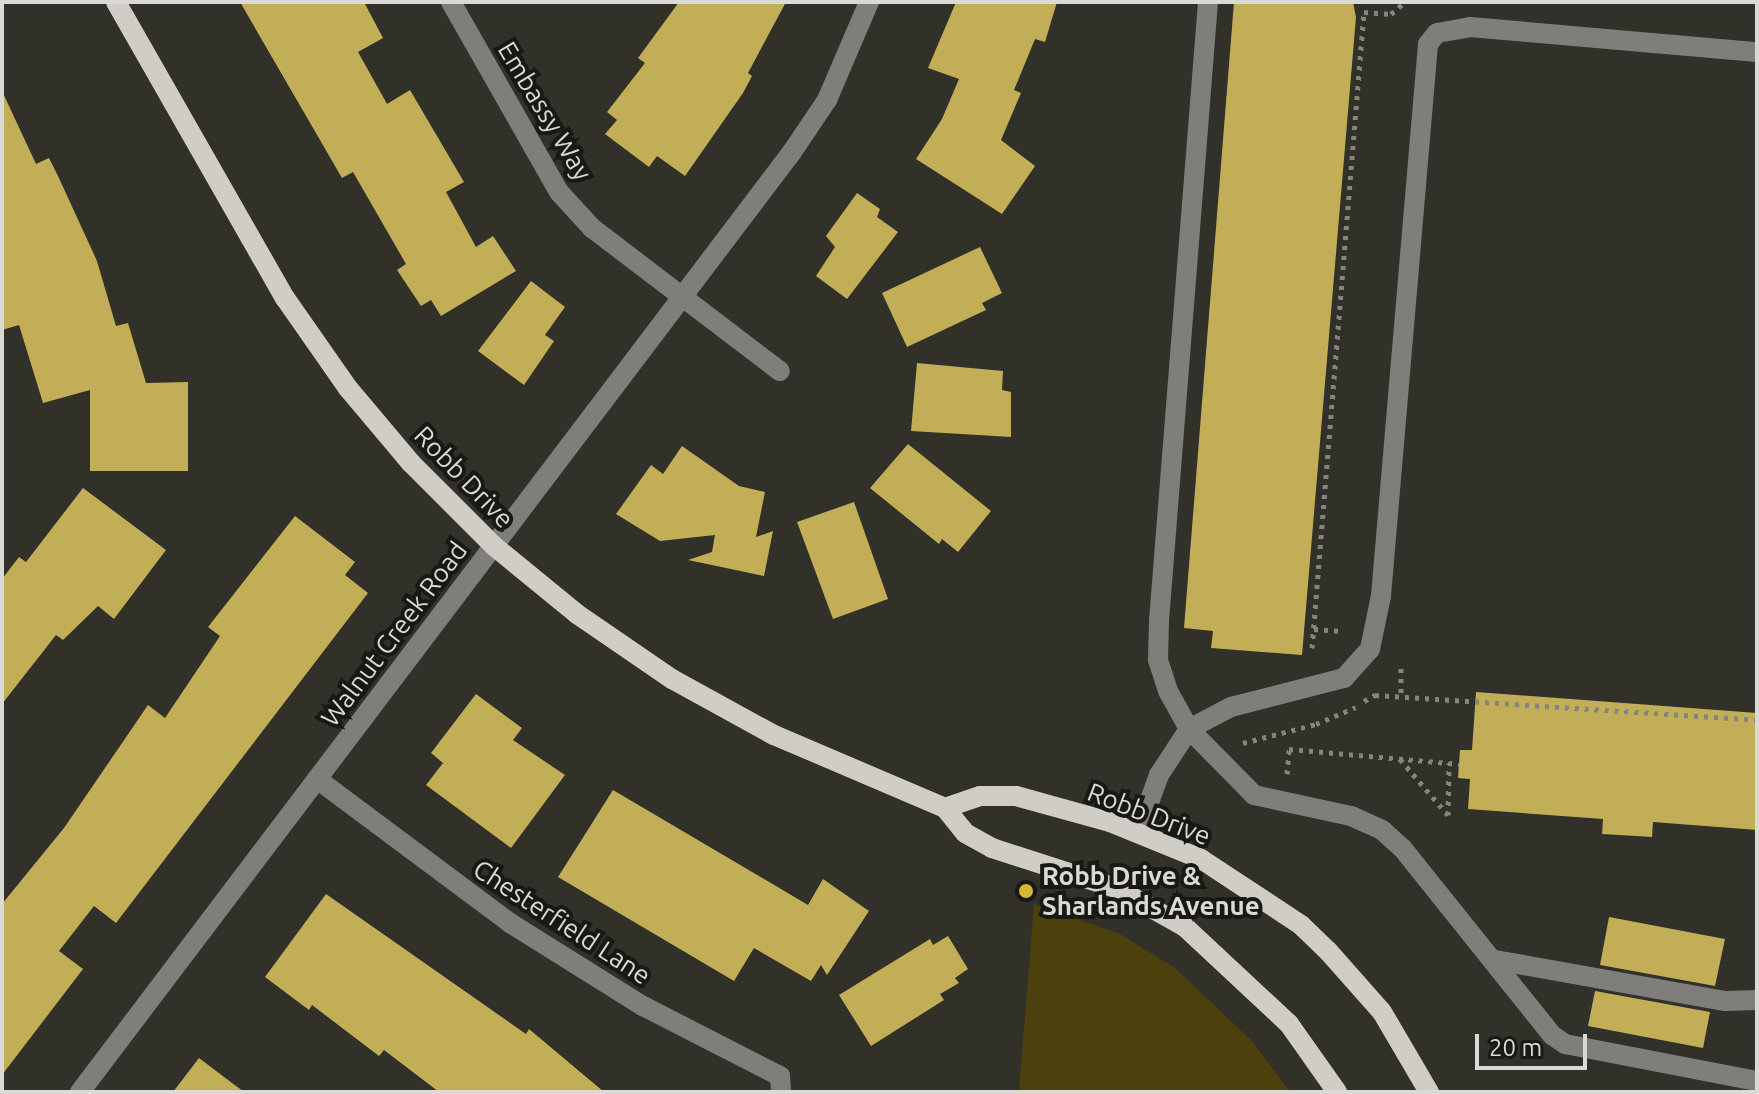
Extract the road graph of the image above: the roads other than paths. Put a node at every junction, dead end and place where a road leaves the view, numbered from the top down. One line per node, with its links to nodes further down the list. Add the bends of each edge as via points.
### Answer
1 (116, 2): 8 (main road, Robb Drive, via 285,298 347,387 411,463)
2 (451, 2): 6 (street, Embassy Way, via 559,192 592,228)
3 (869, 2): 6 (street, Walnut Creek Road, via 827,100)
4 (1208, 2): 9 (street, via 1159,620 1158,660)
5 (1757, 52): 9 (street, via 1470,27 1437,33 1428,44 1381,596 1370,649 1344,678 1231,707)
6 (682, 297): 7 (street, Embassy Way); 8 (street, Walnut Creek Road)
7 (780, 371)
8 (494, 546): 10 (street, Walnut Creek Road); 11 (main road, Robb Drive, via 577,614 672,679 774,735)
9 (1189, 729): 12 (street, via 1159,775); 13 (street, via 1254,795 1351,816 1382,830 1431,878)
10 (317, 779): 16 (street, Walnut Creek Road); 17 (street, Chesterfield Lane, via 510,923 643,1006 780,1076)
11 (945, 808): 12 (main road, Robb Drive, via 980,796 1016,796); 18 (main road, Robb Drive, via 965,833 992,848 1116,888 1185,927 1289,1024)
12 (1138, 833): 19 (main road, Robb Drive, via 1201,859 1301,925 1382,1012)
13 (1495, 960): 14 (street, via 1725,1001); 15 (street, via 1552,1035 1565,1044)
14 (1757, 1000)
15 (1757, 1081)
16 (80, 1092)
17 (781, 1092)
18 (1337, 1092)
19 (1429, 1092)

